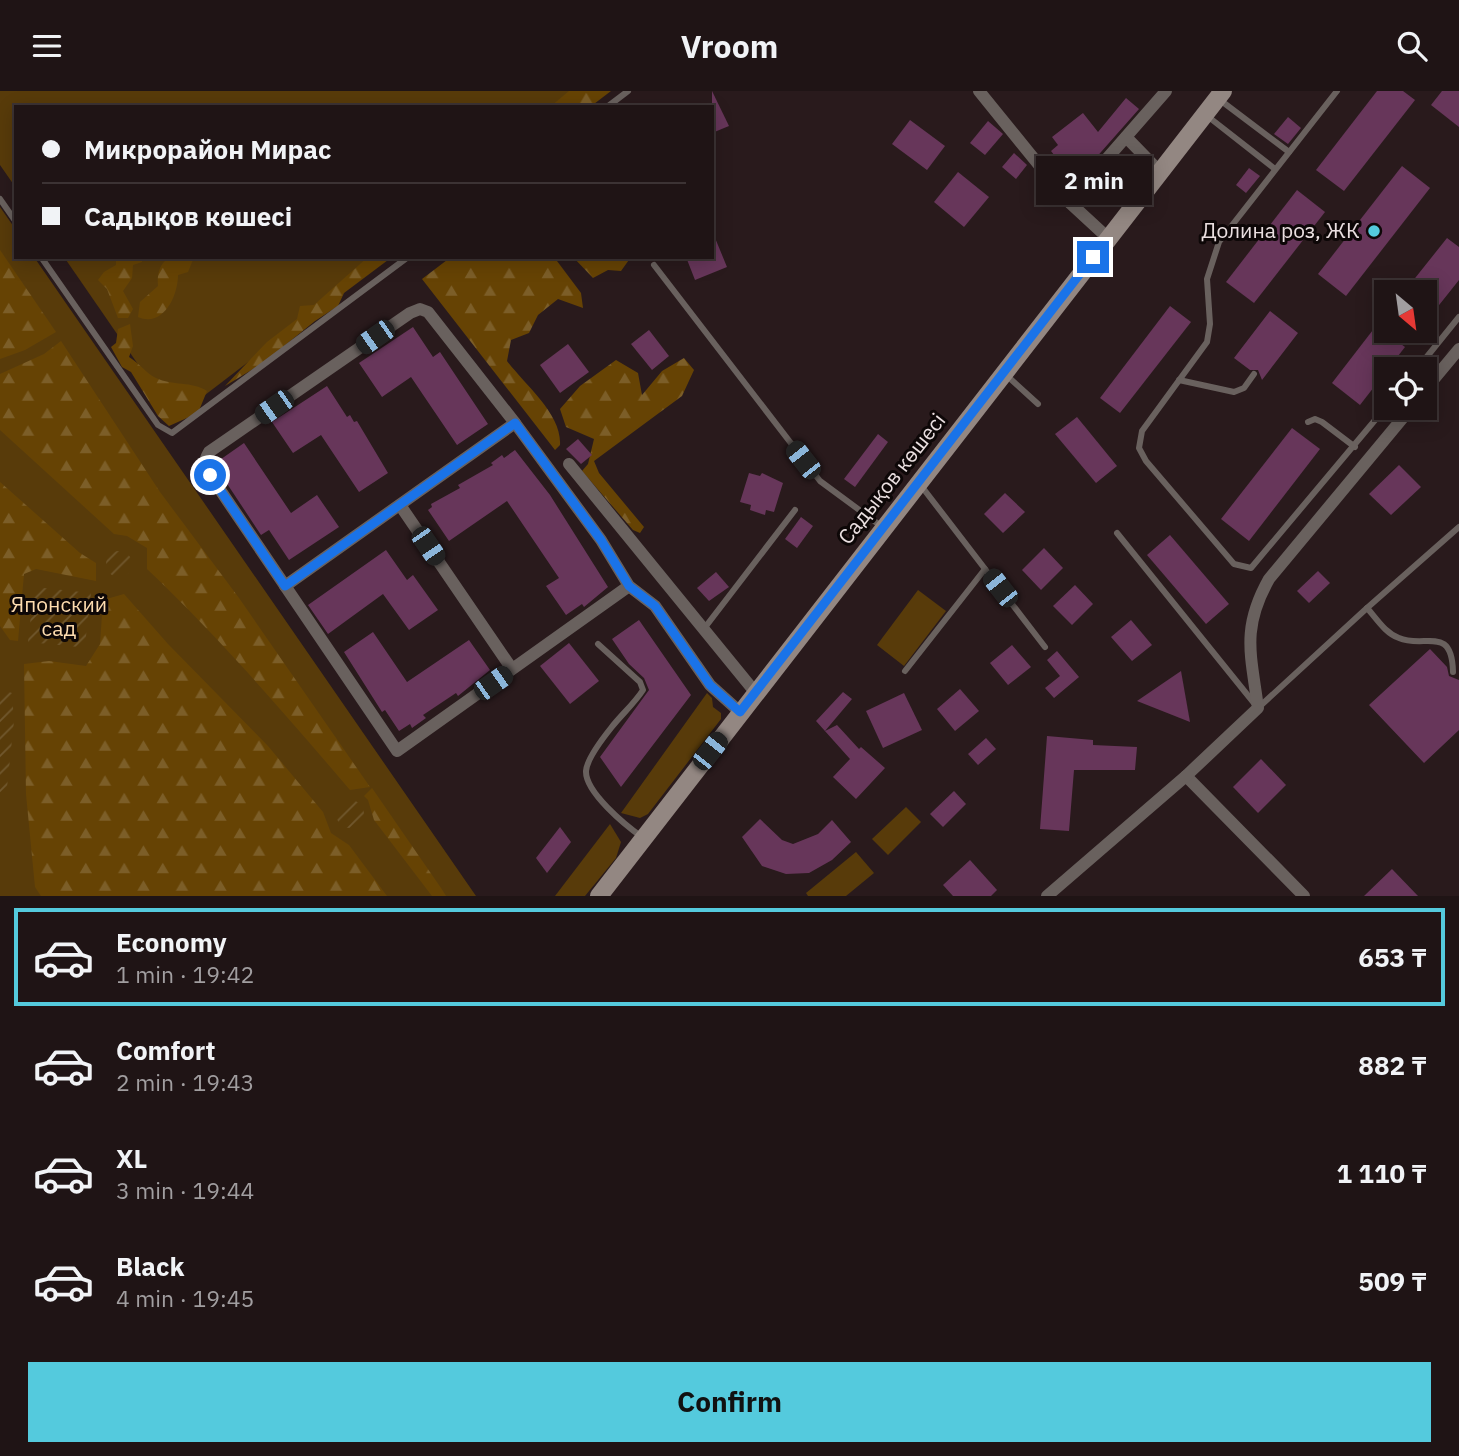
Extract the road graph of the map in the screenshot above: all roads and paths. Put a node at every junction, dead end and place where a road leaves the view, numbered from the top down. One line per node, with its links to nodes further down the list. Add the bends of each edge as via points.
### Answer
1 (628, 91): 6 (lane)
2 (979, 91): 13 (street)
3 (1166, 91): 8 (street)
4 (1337, 91): 9 (lane)
5 (1220, 94): 7 (street, Садықов көшесі); 9 (lane)
6 (610, 105)
7 (1205, 114): 10 (lane); 11 (street, Садықов көшесі)
8 (1126, 137): 11 (street); 13 (street)
9 (1289, 152): 10 (lane)
10 (1275, 169): 25 (lane, via 1219,242 1207,279 1210,334)
11 (1160, 171): 15 (street, Садықов көшесі)
12 (0, 199): 14 (lane)
13 (1069, 202): 15 (street)
14 (14, 219)
15 (1108, 238): 22 (street, Садықов көшесі)
16 (42, 259): 17 (lane, via 158,425 172,433)
17 (405, 259)
18 (654, 265): 37 (lane, via 820,481)
19 (1459, 317): 21 (lane)
20 (1459, 349): 24 (street)
21 (1426, 357)
22 (1003, 373): 26 (lane); 33 (street, Садықов көшесі)
23 (1254, 374): 25 (lane, via 1244,388 1234,392)
24 (1437, 375)
25 (1179, 380): 31 (lane, via 1142,432 1139,447 1154,471 1241,568 1258,564)
26 (1038, 404)
27 (1376, 420): 31 (lane)
28 (1400, 420): 50 (street, via 1269,579 1259,598 1248,637)
29 (1308, 422): 31 (lane, via 1321,422)
30 (515, 423): 34 (street); 40 (street, via 428,311 420,309 209,452 204,465); 41 (street)
31 (1355, 447)
32 (569, 464): 43 (street)
33 (918, 482): 37 (street, Садықов көшесі); 39 (lane)
34 (400, 505): 40 (street); 46 (street)
35 (795, 510): 43 (lane)
36 (1459, 527): 42 (lane)
37 (883, 528): 49 (street, Садықов көшесі)
38 (1117, 533): 50 (lane)
39 (985, 569): 45 (lane); 47 (lane)
40 (285, 586): 46 (street, via 397,751)
41 (629, 586): 46 (street); 51 (street, via 655,606 710,685)
42 (1367, 608): 48 (lane, via 1390,634 1402,640 1434,639 1446,646); 50 (lane)
43 (703, 630): 49 (street)
44 (598, 644): 53 (lane, via 643,689 591,759 586,770 589,786)
45 (1045, 647)
46 (512, 669)
47 (905, 671)
48 (1453, 672)
49 (755, 692): 51 (street, Садықов көшесі)
50 (1258, 708): 52 (street)
51 (740, 712): 53 (street, Садықов көшесі)
52 (1186, 776): 55 (street); 56 (street)
53 (643, 838): 54 (street, Садықов көшесі)
54 (599, 896)
55 (1047, 896)
56 (1304, 896)

